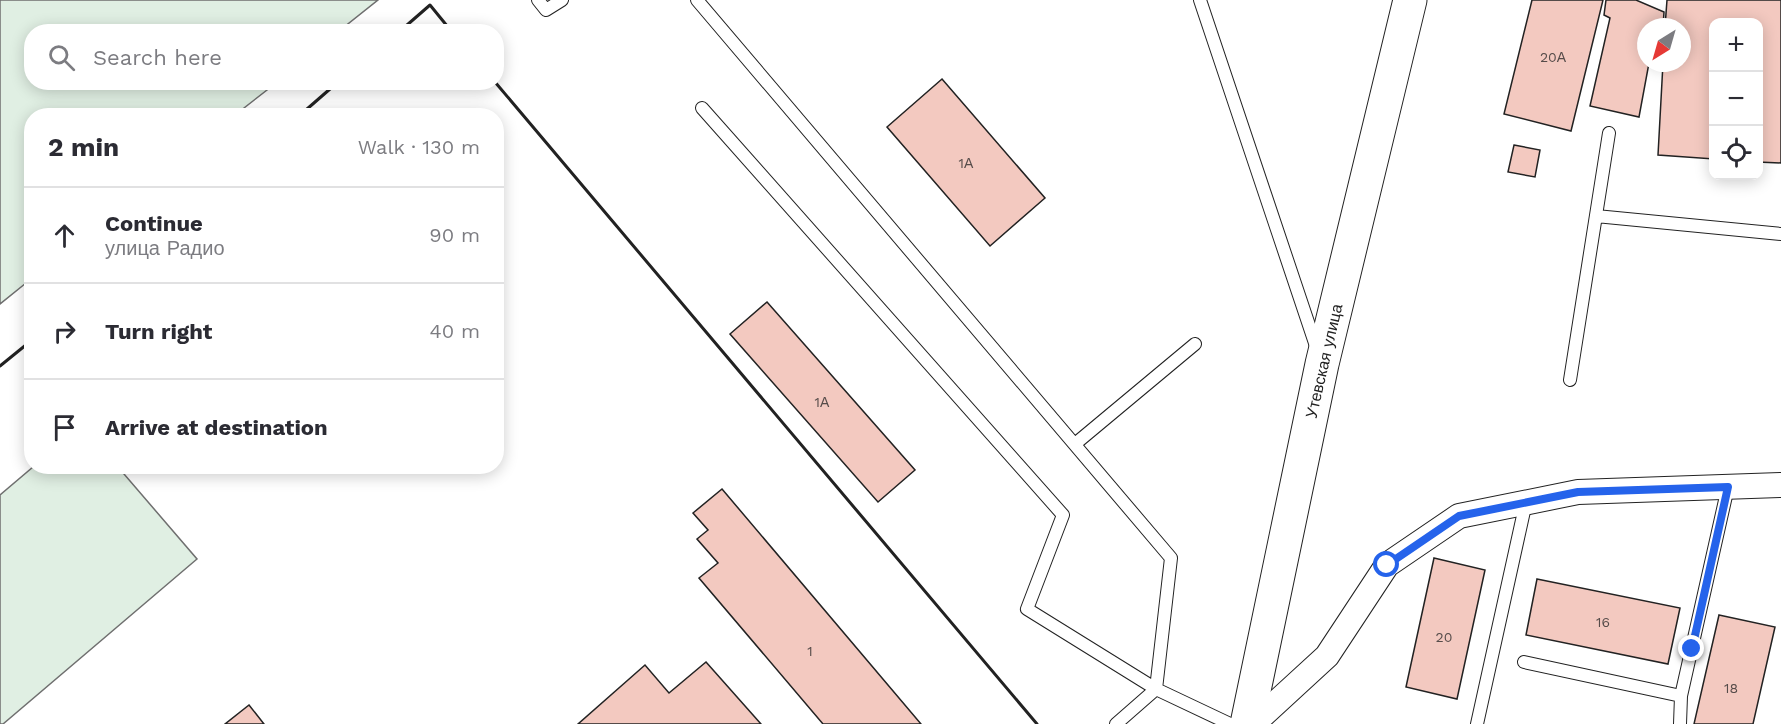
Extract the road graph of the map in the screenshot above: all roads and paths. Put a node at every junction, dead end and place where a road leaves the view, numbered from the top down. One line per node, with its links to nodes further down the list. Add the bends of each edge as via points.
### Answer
1 (538, 0): 2 (lane, via 546,10)
2 (562, 0)
3 (697, 0): 13 (lane)
4 (1200, 0): 11 (lane)
5 (1410, 0): 11 (main road, Утевская улица)
6 (702, 108): 18 (lane, via 1063,515 1027,609)
7 (1609, 133): 8 (lane)
8 (1596, 216): 9 (lane); 12 (lane)
9 (1781, 234)
10 (1195, 344): 13 (lane)
11 (1322, 364): 22 (main road, Утевская улица)
12 (1570, 380)
13 (1075, 444): 18 (lane, via 1172,558)
14 (1781, 485): 15 (street)
15 (1728, 487): 16 (street, via 1578,492); 19 (lane)
16 (1526, 502): 23 (street, via 1459,516 1387,565 1328,656); 24 (lane)
17 (1524, 662): 19 (lane)
18 (1156, 689): 20 (lane); 21 (lane)
19 (1682, 696): 25 (lane)
20 (1116, 724)
21 (1230, 724)
22 (1247, 724)
23 (1253, 724)
24 (1478, 724)
25 (1680, 724)

